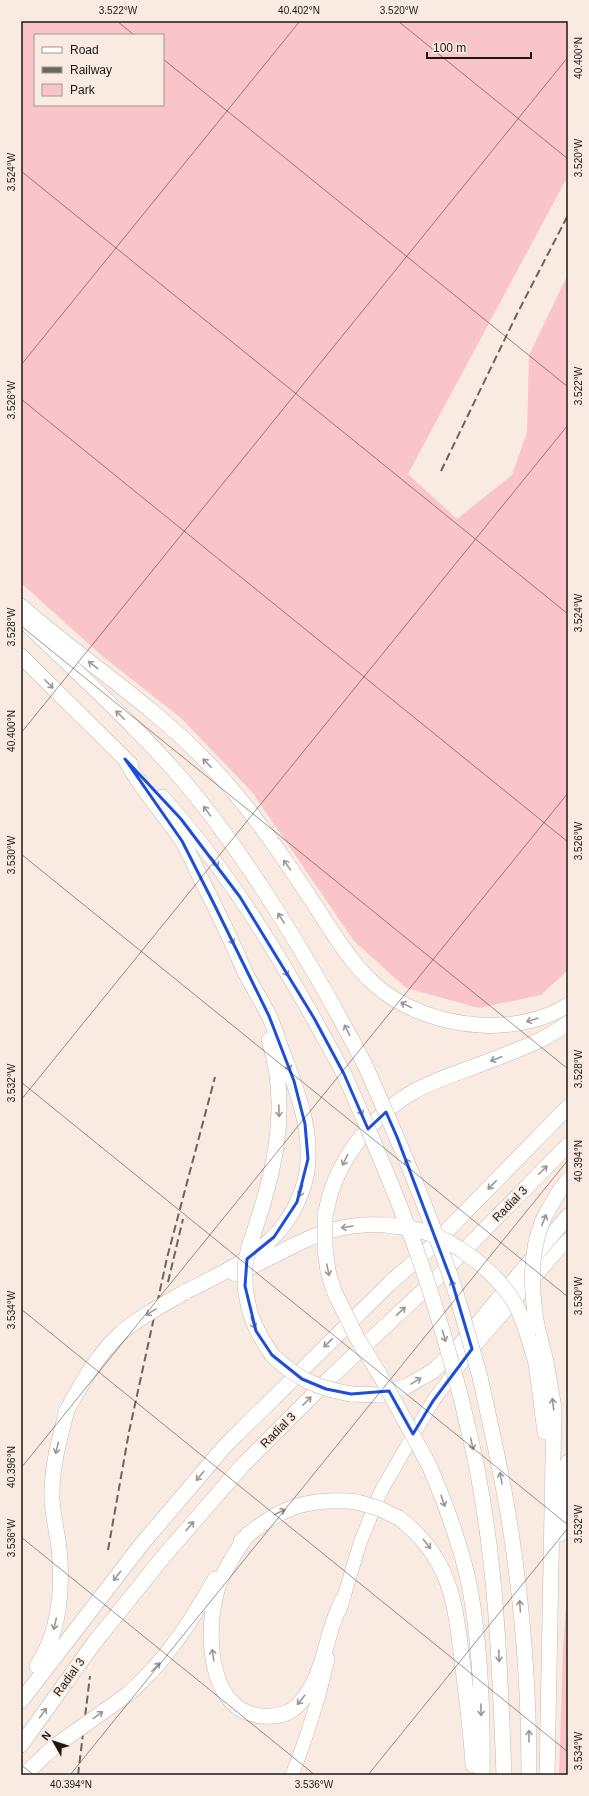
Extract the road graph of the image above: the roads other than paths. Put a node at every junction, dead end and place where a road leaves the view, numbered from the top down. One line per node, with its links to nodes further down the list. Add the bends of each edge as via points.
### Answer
1 (21, 606): 6 (highway, one-way to 1, via 527,1021 488,1026 454,1022 430,1015 404,1005 388,995 354,963 250,812 205,760 156,716)
2 (21, 618): 26 (highway, one-way to 2, bridge, via 529,1728 519,1597 501,1476 480,1377 453,1285 397,1137 365,1065 333,1004 258,881 196,796 155,750)
3 (21, 656): 4 (highway, one-way to 4)
4 (124, 759): 5 (highway, one-way to 5, via 182,841); 25 (highway, one-way to 25, bridge, via 181,819 240,897 314,1018 344,1074 420,1259 463,1406 478,1474 490,1550 499,1643)
5 (254, 991): 11 (highway, one-way to 11, bridge, via 273,1052 280,1116 268,1191 245,1265 245,1286 256,1331 272,1355 285,1368 302,1379 326,1389 351,1394 379,1394 407,1386 433,1371 459,1346); 13 (highway, one-way to 13, via 269,1016 294,1081 303,1117 308,1159 304,1181 298,1202 274,1237 234,1267)
6 (568, 1005)
7 (568, 1023): 24 (highway, one-way to 24, bridge, via 534,1044 412,1092 396,1104 378,1119 348,1154 334,1184 326,1215 325,1249 334,1291 357,1338 429,1465 461,1554 470,1588 477,1646)
8 (568, 1107): 19 (highway, Radial 3, one-way to 19, via 430,1248 384,1289 225,1446 141,1545)
9 (568, 1145): 20 (highway, Radial 3, one-way to 9, via 99,1637 164,1556 243,1465 332,1376 440,1275)
10 (564, 1185): 14 (highway, one-way to 10, bridge, via 531,1274 536,1246 543,1220)
11 (568, 1216)
12 (568, 1239): 17 (main road, via 468,1354 433,1401 381,1491 360,1543)
13 (187, 1291): 14 (highway, one-way to 13, bridge, via 499,1281 473,1258 422,1231 386,1225 367,1224 332,1230 256,1266); 18 (highway, one-way to 18, bridge, via 150,1312 120,1334 89,1371 67,1410 53,1476 52,1501 59,1550 58,1606 49,1645)
14 (533, 1332): 27 (highway, one-way to 14, via 551,1513 544,1412)
15 (568, 1462): 27 (highway, via 562,1514)
16 (248, 1534): 17 (highway, one-way to 16, via 316,1677 299,1704 278,1716 247,1713 237,1707 228,1699 217,1676 211,1625 224,1571); 21 (highway, one-way to 16, bridge, via 55,1746 128,1694 158,1666 196,1613 228,1557); 23 (highway, one-way to 23, bridge, via 261,1523 290,1507 323,1500 357,1502 399,1518 431,1549 450,1588 457,1617)
17 (342, 1600): 22 (main road, via 318,1702)
18 (21, 1688)
19 (21, 1702)
20 (21, 1745)
21 (24, 1775)
22 (292, 1775)
23 (474, 1775)
24 (482, 1775)
25 (504, 1775)
26 (529, 1775)
27 (548, 1775)

